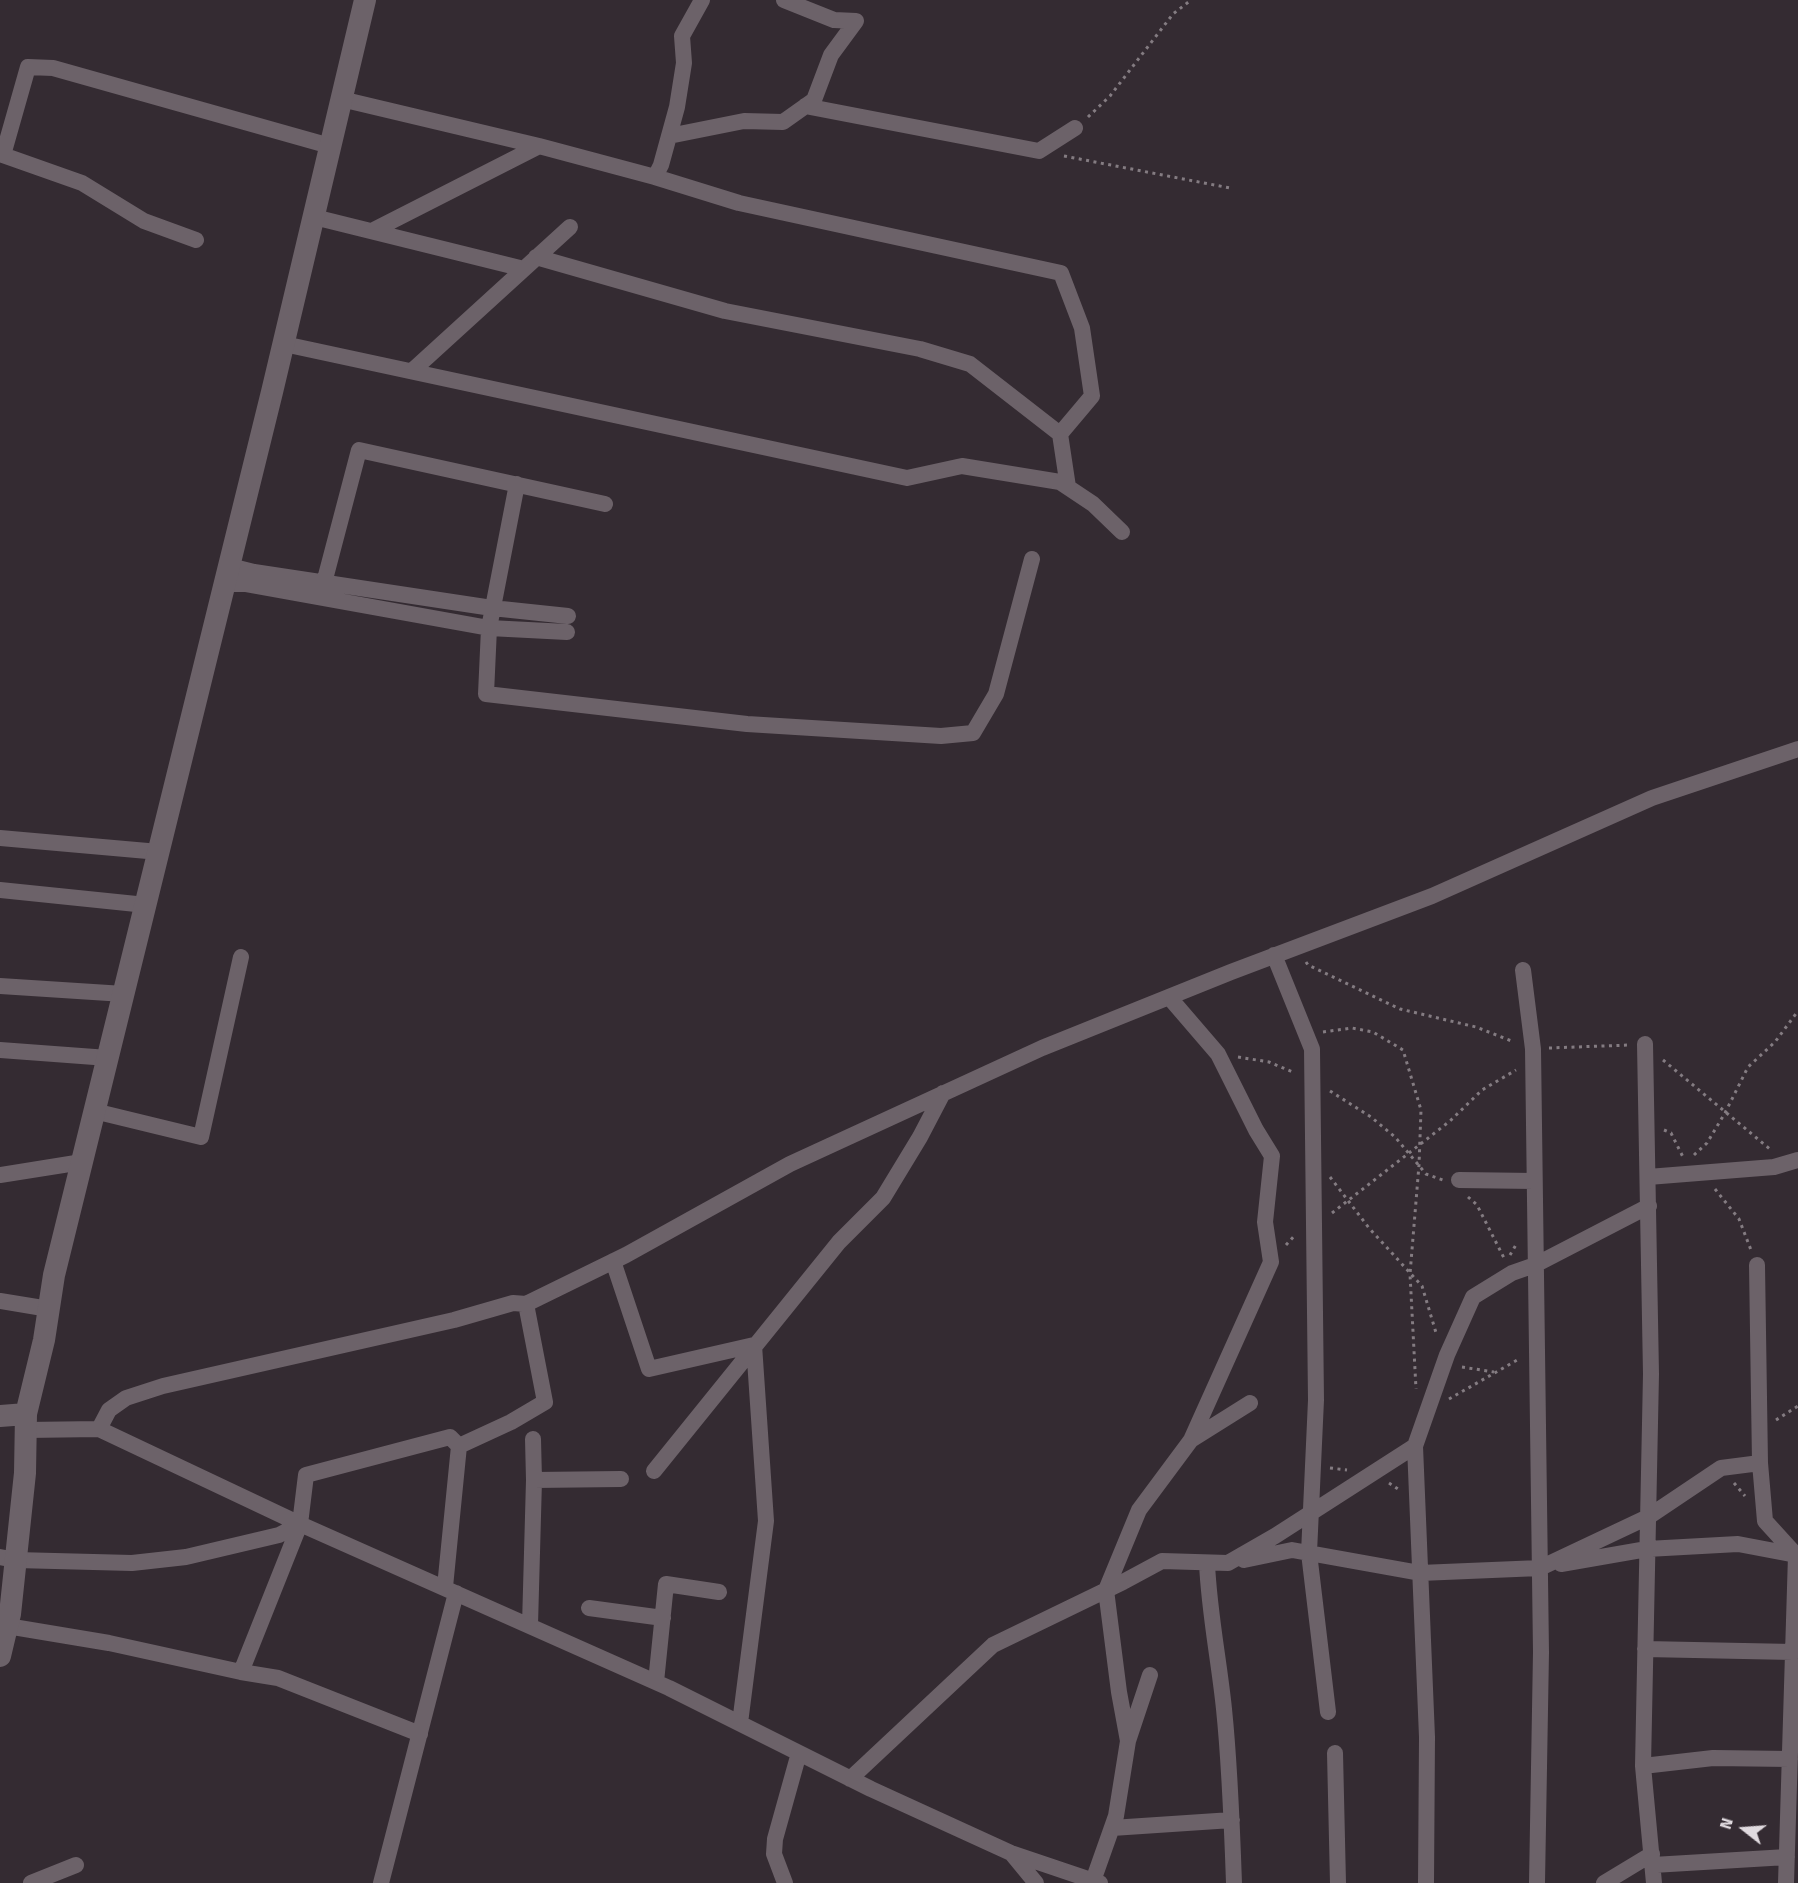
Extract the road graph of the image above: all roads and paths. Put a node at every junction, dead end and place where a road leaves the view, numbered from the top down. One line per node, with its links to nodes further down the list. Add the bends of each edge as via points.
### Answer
1 (365, 0): 5 (main road)
2 (702, 0): 8 (street, via 682,36 684,63)
3 (784, 0): 6 (street, via 834,20 856,21 831,55 814,100)
4 (1191, 0): 7 (path, via 1173,14 1110,96)
5 (341, 99): 9 (main road); 10 (street)
6 (805, 106): 8 (street, via 783,122 744,121); 11 (street)
7 (1075, 128): 11 (street)
8 (669, 136): 13 (street)
9 (330, 146): 12 (street, via 53,68 28,67); 15 (main road)
10 (539, 147): 13 (street); 17 (street)
11 (1039, 151): 14 (path)
12 (1, 155): 18 (street, via 82,183 144,221)
13 (655, 177): 22 (street, via 739,202 1061,273 1082,328 1092,396)
14 (1230, 188)
15 (314, 217): 17 (street); 20 (main road)
16 (570, 227): 19 (street)
17 (372, 231): 19 (street)
18 (196, 240)
19 (530, 263): 21 (street); 22 (street, via 725,311 920,349 970,364)
20 (284, 344): 21 (street); 28 (main road)
21 (412, 371): 24 (street, via 907,478 962,466 1060,482)
22 (1060, 434): 24 (street)
23 (517, 484): 25 (street); 29 (street, via 359,450); 30 (street)
24 (1068, 487): 26 (street)
25 (605, 504)
26 (1122, 532)
27 (1032, 559): 31 (street, via 996,694 973,733 941,736 747,724 486,694)
28 (227, 575): 29 (street, via 254,572); 31 (street, via 245,584); 34 (main road)
29 (324, 583): 30 (street)
30 (492, 608): 31 (street); 31 (street, via 567,624)
31 (489, 628)
32 (1798, 749): 37 (street, via 1652,798 1432,896)
33 (0, 838): 34 (street)
34 (159, 852): 36 (main road)
35 (0, 890): 36 (street)
36 (146, 905): 42 (main road)
37 (1297, 946): 38 (street); 49 (path, via 1308,965 1400,1009 1476,1027)
38 (1274, 955): 43 (street); 45 (street)
39 (241, 957): 53 (street, via 201,1137)
40 (1523, 970): 49 (street)
41 (0, 986): 42 (street)
42 (124, 994): 50 (main road)
43 (1169, 997): 48 (street); 52 (street)
44 (1798, 1011): 54 (path, via 1775,1042 1748,1067)
45 (1305, 1033): 51 (street, via 1312,1049); 55 (path, via 1352,1028 1373,1032 1403,1050 1421,1110)
46 (1645, 1044): 49 (path); 54 (path); 63 (street)
47 (0, 1050): 50 (street)
48 (1218, 1054): 51 (path, via 1269,1062); 70 (street, via 1272,1156 1265,1222)
49 (1533, 1054): 55 (path, via 1482,1090); 64 (street)
50 (108, 1058): 53 (main road)
51 (1312, 1080): 56 (path, via 1371,1117); 57 (street)
52 (943, 1093): 69 (street, via 790,1164); 78 (street, via 883,1198 839,1242)
53 (94, 1111): 59 (main road)
54 (1725, 1113): 58 (path, via 1764,1146); 62 (path, via 1707,1143)
55 (1419, 1144): 56 (path); 60 (path)
56 (1408, 1153): 60 (path); 66 (path)
57 (1312, 1155): 66 (path); 68 (street)
58 (1794, 1161): 62 (street, via 1774,1167)
59 (82, 1162): 61 (street); 77 (main road)
60 (1419, 1165): 65 (path, via 1426,1174); 74 (path)
61 (0, 1175)
62 (1673, 1175): 63 (street)
63 (1648, 1177): 67 (street)
64 (1534, 1181): 65 (street); 72 (street)
65 (1458, 1186): 73 (path, via 1477,1205)
66 (1348, 1199): 68 (path); 74 (path)
67 (1649, 1206): 72 (street); 98 (street)
68 (1313, 1227): 70 (path, via 1297,1233); 97 (street, via 1316,1400)
69 (613, 1261): 76 (street); 78 (street, via 649,1369)
70 (1271, 1262): 90 (street)
71 (1757, 1265): 88 (street)
72 (1535, 1266): 73 (street); 79 (street)
73 (1512, 1273): 80 (street, via 1473,1297)
74 (1410, 1274): 80 (path, via 1422,1286 1440,1345); 84 (path, via 1417,1405)
75 (0, 1300): 77 (street)
76 (526, 1304): 87 (street, via 513,1303 163,1386 126,1398 109,1410); 91 (street, via 545,1402)
77 (49, 1309): 86 (main road)
78 (754, 1345): 94 (street); 122 (street, via 766,1521)
79 (1536, 1349): 81 (path); 106 (street)
80 (1447, 1355): 81 (path, via 1453,1365); 84 (street)
81 (1496, 1372): 84 (path)
82 (1250, 1403): 90 (street)
83 (1798, 1406): 88 (path)
84 (1427, 1412): 92 (street)
85 (0, 1416): 86 (main road)
86 (26, 1422): 87 (street); 103 (main road, via 25,1473)
87 (99, 1429): 99 (street)
88 (1759, 1431): 93 (street)
89 (533, 1439): 96 (street)
90 (1191, 1440): 109 (street, via 1139,1510)
91 (459, 1446): 99 (street, via 450,1437 306,1475); 108 (street)
92 (1415, 1446): 97 (street); 107 (street)
93 (1760, 1463): 98 (street, via 1721,1468); 102 (street, via 1766,1521)
94 (654, 1471)
95 (621, 1479): 96 (street)
96 (534, 1480): 113 (street)
97 (1311, 1512): 101 (street); 105 (street)
98 (1648, 1517): 100 (street); 106 (street)
99 (300, 1524): 103 (street, via 279,1535 186,1557 132,1563); 108 (street); 118 (street)
100 (1647, 1549): 102 (street, via 1738,1544); 106 (street); 115 (street)
101 (1309, 1553): 105 (street, via 1292,1550); 107 (street); 121 (street)
102 (1796, 1556): 116 (street)
103 (8, 1559): 114 (main road)
104 (1207, 1563): 105 (street); 109 (street, via 1162,1561); 130 (street, via 1224,1706)
105 (1228, 1563)
106 (1539, 1568): 107 (street); 144 (street)
107 (1420, 1573): 143 (street, via 1427,1737)
108 (451, 1590): 113 (street); 123 (street)
109 (1106, 1590): 124 (street); 129 (street, via 993,1645)
110 (719, 1592): 112 (street, via 666,1584)
111 (590, 1608): 112 (street)
112 (663, 1618): 120 (street)
113 (530, 1625): 120 (street)
114 (7, 1626): 117 (main road); 118 (street)
115 (1645, 1649): 116 (street); 128 (street)
116 (1793, 1652): 127 (street)
117 (0, 1656)
118 (241, 1672): 123 (street, via 278,1678)
119 (1150, 1675): 124 (street)
120 (656, 1682): 122 (street)
121 (1328, 1712)
122 (740, 1724): 125 (street)
123 (420, 1734): 138 (street)
124 (1128, 1741): 131 (street)
125 (799, 1753): 129 (street); 139 (street, via 775,1839 774,1854)
126 (1335, 1753): 142 (street)
127 (1790, 1759): 128 (street, via 1713,1758); 133 (street)
128 (1643, 1766): 134 (street)
129 (850, 1779): 132 (street)
130 (1232, 1820): 131 (street); 141 (street)
131 (1112, 1828): 136 (street)
132 (1011, 1853): 136 (street); 140 (street)
133 (1787, 1857): 134 (street); 147 (street)
134 (1652, 1859): 145 (street); 146 (street)
135 (76, 1865): 137 (street)
136 (1096, 1882)
137 (31, 1883)
138 (381, 1883)
139 (785, 1883)
140 (1036, 1883)
141 (1234, 1883)
142 (1338, 1883)
143 (1426, 1883)
144 (1537, 1883)
145 (1604, 1883)
146 (1654, 1883)
147 (1786, 1883)

